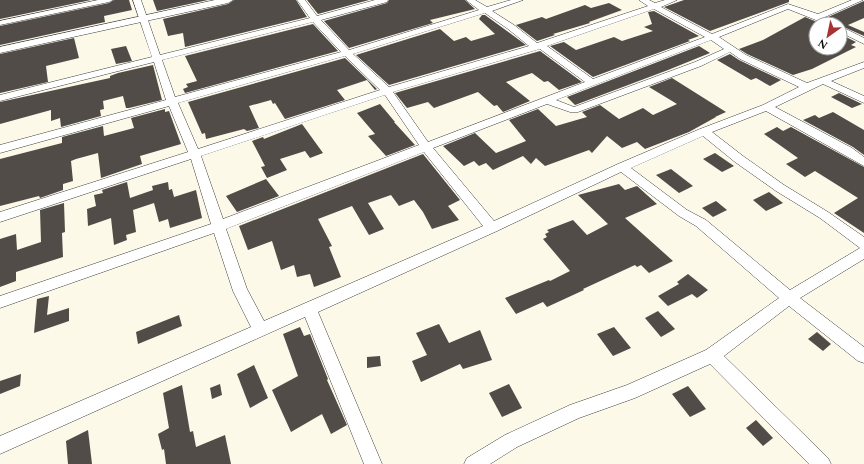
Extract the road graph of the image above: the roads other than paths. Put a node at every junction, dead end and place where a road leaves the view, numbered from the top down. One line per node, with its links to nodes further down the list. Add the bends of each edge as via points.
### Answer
1 (109, 0): 16 (street)
2 (137, 0): 14 (street)
3 (228, 0): 14 (street)
4 (301, 0): 15 (street)
5 (384, 0): 15 (street)
6 (470, 0): 12 (street)
7 (519, 0): 12 (street)
8 (643, 0): 11 (street)
9 (673, 0): 11 (street)
10 (859, 0): 13 (street)
11 (654, 6): 18 (street); 20 (street)
12 (483, 10): 20 (street); 23 (street)
13 (820, 16): 18 (street, via 788,6)
14 (144, 19): 22 (street); 24 (street)
15 (315, 19): 23 (street); 24 (street)
16 (0, 23)
17 (848, 33): 19 (street)
18 (712, 37): 21 (street); 27 (street)
19 (864, 42)
20 (538, 46): 27 (street, via 560,58); 29 (street)
21 (730, 49): 28 (street); 31 (street, via 698,64 574,110)
22 (0, 50)
23 (347, 53): 29 (street); 33 (street)
24 (157, 59): 30 (street); 33 (street)
25 (864, 65): 26 (street)
26 (824, 81): 28 (street); 32 (street)
27 (592, 83): 31 (street)
28 (807, 87): 34 (street)
29 (387, 91): 36 (street); 38 (street)
30 (0, 98)
31 (546, 100): 36 (street)
32 (864, 100)
33 (172, 102): 37 (street); 38 (street)
34 (767, 107): 35 (street); 39 (street)
35 (704, 131): 40 (street); 44 (street, via 780,188)
36 (425, 146): 42 (street); 43 (street)
37 (0, 149)
38 (195, 154): 41 (street); 42 (street)
39 (864, 162)
40 (622, 166): 43 (street); 46 (street, via 683,213 701,223)
41 (0, 217)
42 (219, 226): 47 (street); 49 (street, via 240,291)
43 (492, 228): 48 (street)
44 (864, 244)
45 (864, 252): 46 (street)
46 (789, 298): 50 (street); 51 (street)
47 (0, 302)
48 (309, 308): 49 (street); 53 (street)
49 (260, 330): 52 (street)
50 (712, 355): 54 (street, via 629,392 569,414 511,441); 55 (street)
51 (864, 356)
52 (0, 445)
53 (372, 464)
54 (472, 464)
55 (822, 464)

